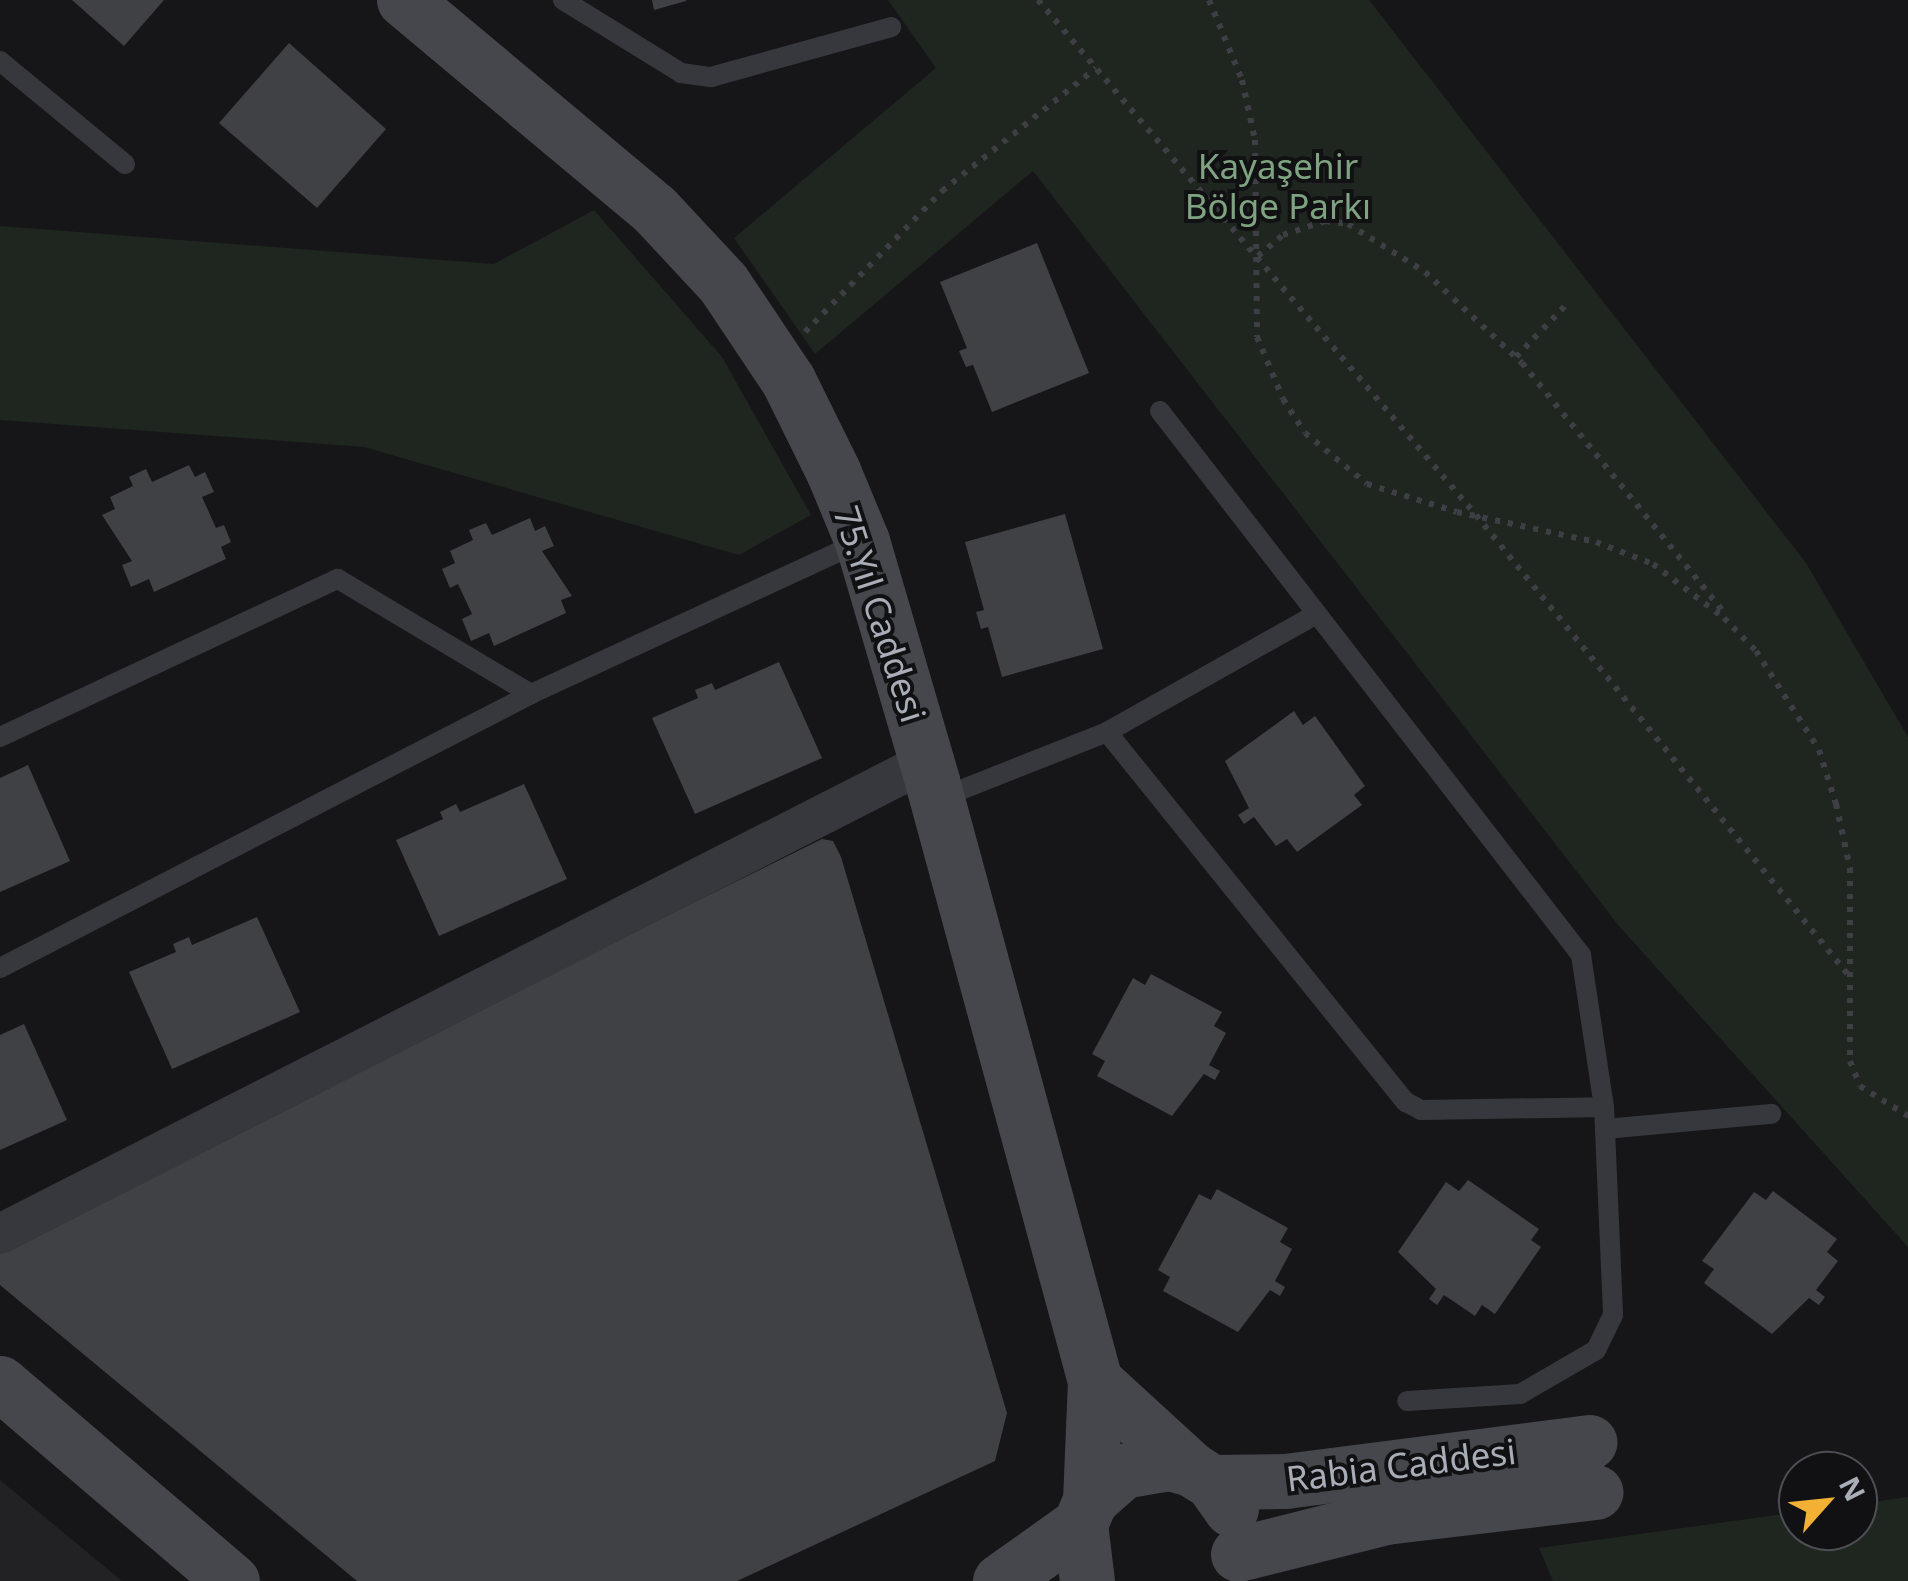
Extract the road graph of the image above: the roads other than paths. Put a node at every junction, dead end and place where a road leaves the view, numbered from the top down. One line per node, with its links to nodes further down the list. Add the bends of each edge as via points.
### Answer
1 (404, 0): 7 (street, 75.Yıl Caddesi, via 655,210 722,283 777,362)
2 (562, 0): 3 (lane, via 681,72 711,77)
3 (891, 28)
4 (0, 61): 5 (lane)
5 (126, 164)
6 (1160, 411): 8 (lane)
7 (862, 541): 9 (lane); 12 (street, 75.Yıl Caddesi)
8 (1315, 615): 10 (lane); 14 (lane, via 1581,954)
9 (531, 694): 11 (lane, via 338,579); 13 (lane)
10 (1108, 732): 12 (lane); 14 (lane, via 1406,1102 1420,1110)
11 (0, 737)
12 (931, 781): 17 (street); 18 (street, 75.Yıl Caddesi)
13 (0, 968)
14 (1604, 1107): 16 (lane)
15 (1771, 1114): 16 (lane)
16 (1605, 1130): 20 (lane, via 1613,1314 1596,1350 1520,1394)
17 (0, 1234)
18 (1095, 1380): 22 (street); 23 (street)
19 (0, 1383): 26 (street)
20 (1407, 1401)
21 (0, 1422): 25 (street)
22 (1202, 1476): 23 (street, Rabia Caddesi, via 1145,1464 1123,1471); 24 (street, Rabia Caddesi, via 1234,1515); 24 (street, Rabia Caddesi, via 1286,1481 1593,1467 1405,1514)
23 (1085, 1512): 27 (street, Rabia Caddesi); 28 (street)
24 (1232, 1574)
25 (182, 1581)
26 (232, 1581)
27 (1000, 1581)
28 (1087, 1581)

